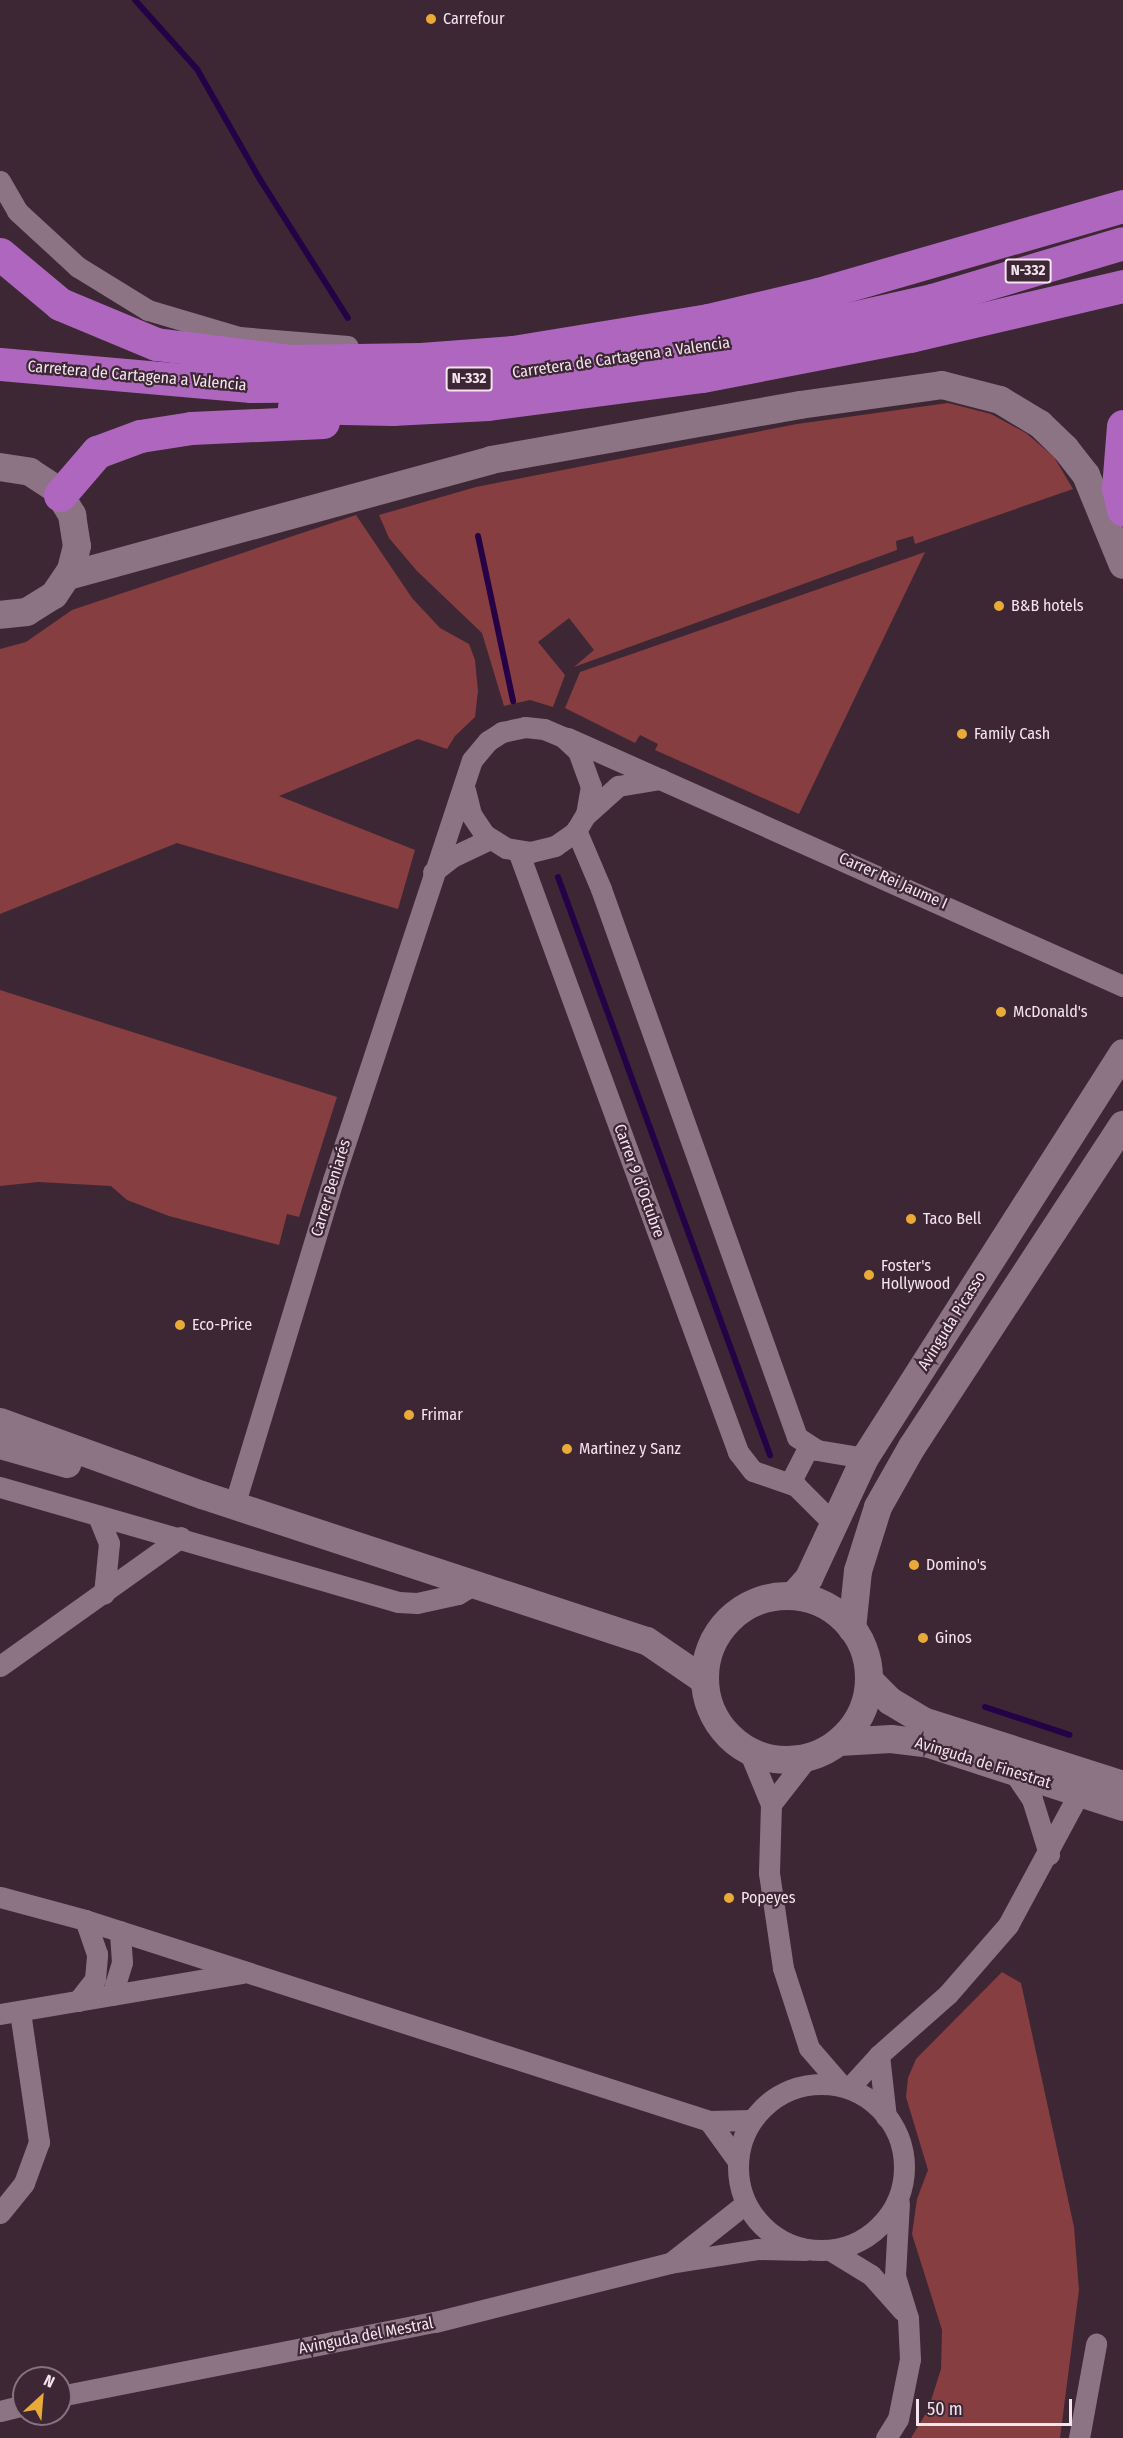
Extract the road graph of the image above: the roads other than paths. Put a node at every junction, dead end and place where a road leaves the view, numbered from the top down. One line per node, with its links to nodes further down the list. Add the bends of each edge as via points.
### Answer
1 (0, 181): 6 (street, via 17,211 78,267 148,310 239,337 351,346 532,336)
2 (1123, 206): 6 (highway, via 818,294)
3 (1123, 243): 7 (highway, Carretera de Cartagena a Valencia / N-332, via 932,300 843,320 692,351 480,378 378,385 250,386)
4 (0, 254): 6 (highway, via 60,304 156,344 290,361 444,357)
5 (1123, 286): 9 (highway, Carretera de Cartagena a Valencia / N-332, via 788,361)
6 (607, 340)
7 (0, 364)
8 (0, 381): 9 (highway, Carretera de Cartagena a Valencia / N-332, via 172,402 392,409)
9 (488, 404): 12 (highway, via 399,419 191,428 140,436 96,452)
10 (1123, 426): 13 (highway, via 1118,488)
11 (0, 467): 12 (main road, via 36,475)
12 (60, 495): 15 (main road, via 72,513 77,534 75,559)
13 (1123, 509)
14 (1123, 565): 15 (main road, via 1086,475 1065,448 1040,424 1000,400 942,385 800,405 491,460)
15 (68, 576): 16 (main road, via 58,591 38,607)
16 (0, 615)
17 (561, 736): 18 (street, Carrer Rei Jaume I); 19 (street, via 529,727 499,734 475,756); 20 (street, via 578,752 589,773 591,793)
18 (661, 779): 20 (street, via 618,786); 24 (street, Carrer Rei Jaume I)
19 (465, 790): 21 (street, via 473,820); 23 (street, Carrer Beniarés)
20 (581, 822): 22 (street, via 549,849); 29 (street, via 601,889 797,1437)
21 (490, 839): 22 (street); 23 (street, via 452,856)
22 (518, 851): 31 (street, Carrer 9 d’Octubre, via 738,1452 753,1471)
23 (432, 872): 34 (street, Carrer Beniarés)
24 (1123, 986)
25 (1123, 1053): 30 (main road, Avinguda Picasso)
26 (1123, 1125): 41 (main road, via 912,1447 878,1507 858,1571)
27 (0, 1422): 33 (main road)
28 (0, 1445): 33 (main road, via 125,1481)
29 (809, 1446): 30 (street); 31 (street)
30 (865, 1458): 36 (main road, Avinguda Picasso)
31 (790, 1483): 36 (street, Carrer 9 d’Octubre)
32 (0, 1487): 35 (street)
33 (201, 1496): 34 (main road)
34 (234, 1506): 38 (main road)
35 (98, 1516): 37 (street); 39 (street, via 109,1544)
36 (833, 1523): 40 (main road, Avinguda Picasso, via 809,1578)
37 (181, 1538): 38 (street, via 398,1602 417,1603 458,1594); 39 (street)
38 (476, 1583): 43 (main road)
39 (104, 1594): 44 (street)
40 (793, 1596): 41 (main road, via 827,1606); 42 (main road, via 752,1604)
41 (852, 1629): 46 (main road, via 866,1655)
42 (717, 1633): 43 (main road, via 681,1643); 45 (main road, via 708,1654)
43 (648, 1641): 45 (main road)
44 (0, 1666)
45 (704, 1680): 48 (main road, via 713,1716 728,1736)
46 (869, 1680): 47 (main road, via 864,1708); 51 (main road, Avinguda de Finestrat, via 890,1701 923,1721)
47 (839, 1742): 49 (main road); 50 (main road, Avinguda de Finestrat, via 891,1739 926,1743)
48 (749, 1751): 49 (main road, via 773,1760); 53 (street)
49 (807, 1758): 53 (street)
50 (1013, 1771): 52 (main road, Avinguda de Finestrat); 55 (street, via 1032,1799)
51 (1123, 1785)
52 (1079, 1793): 54 (main road, Avinguda de Finestrat); 55 (street)
53 (771, 1804): 63 (street, via 769,1873 783,1968)
54 (1123, 1807)
55 (1049, 1854): 64 (street, via 1008,1926 948,1994)
56 (0, 1897): 57 (street)
57 (85, 1920): 58 (street); 61 (street, via 97,1954 95,1979)
58 (120, 1931): 59 (street); 60 (street, via 122,1962)
59 (247, 1972): 60 (street); 69 (street)
60 (112, 1995): 61 (street)
61 (78, 2001): 62 (street)
62 (10, 2012): 73 (street, via 39,2142 24,2183)
63 (809, 2048): 65 (street, via 808,2069); 66 (street)
64 (879, 2055): 66 (street); 67 (street)
65 (801, 2087): 66 (street); 68 (street, via 766,2104)
66 (845, 2087): 67 (street)
67 (886, 2117): 71 (street, via 902,2147)
68 (752, 2120): 69 (street); 70 (street)
69 (709, 2121): 70 (street)
70 (737, 2160): 72 (street, via 738,2183)
71 (900, 2193): 75 (street, via 890,2214 874,2232 854,2244); 77 (street, via 893,2253 895,2276)
72 (746, 2204): 74 (street, via 761,2226 782,2241); 76 (street, Avinguda del Mestral)
73 (0, 2213)
74 (807, 2250): 75 (street); 76 (street, Avinguda del Mestral, via 757,2249)
75 (830, 2250): 77 (street, via 870,2275)
76 (670, 2263): 79 (street, Avinguda del Mestral, via 435,2322)
77 (908, 2318): 80 (street, via 907,2389 898,2419)
78 (1096, 2344): 81 (street)
79 (72, 2394)
80 (886, 2438)
81 (1079, 2438)

